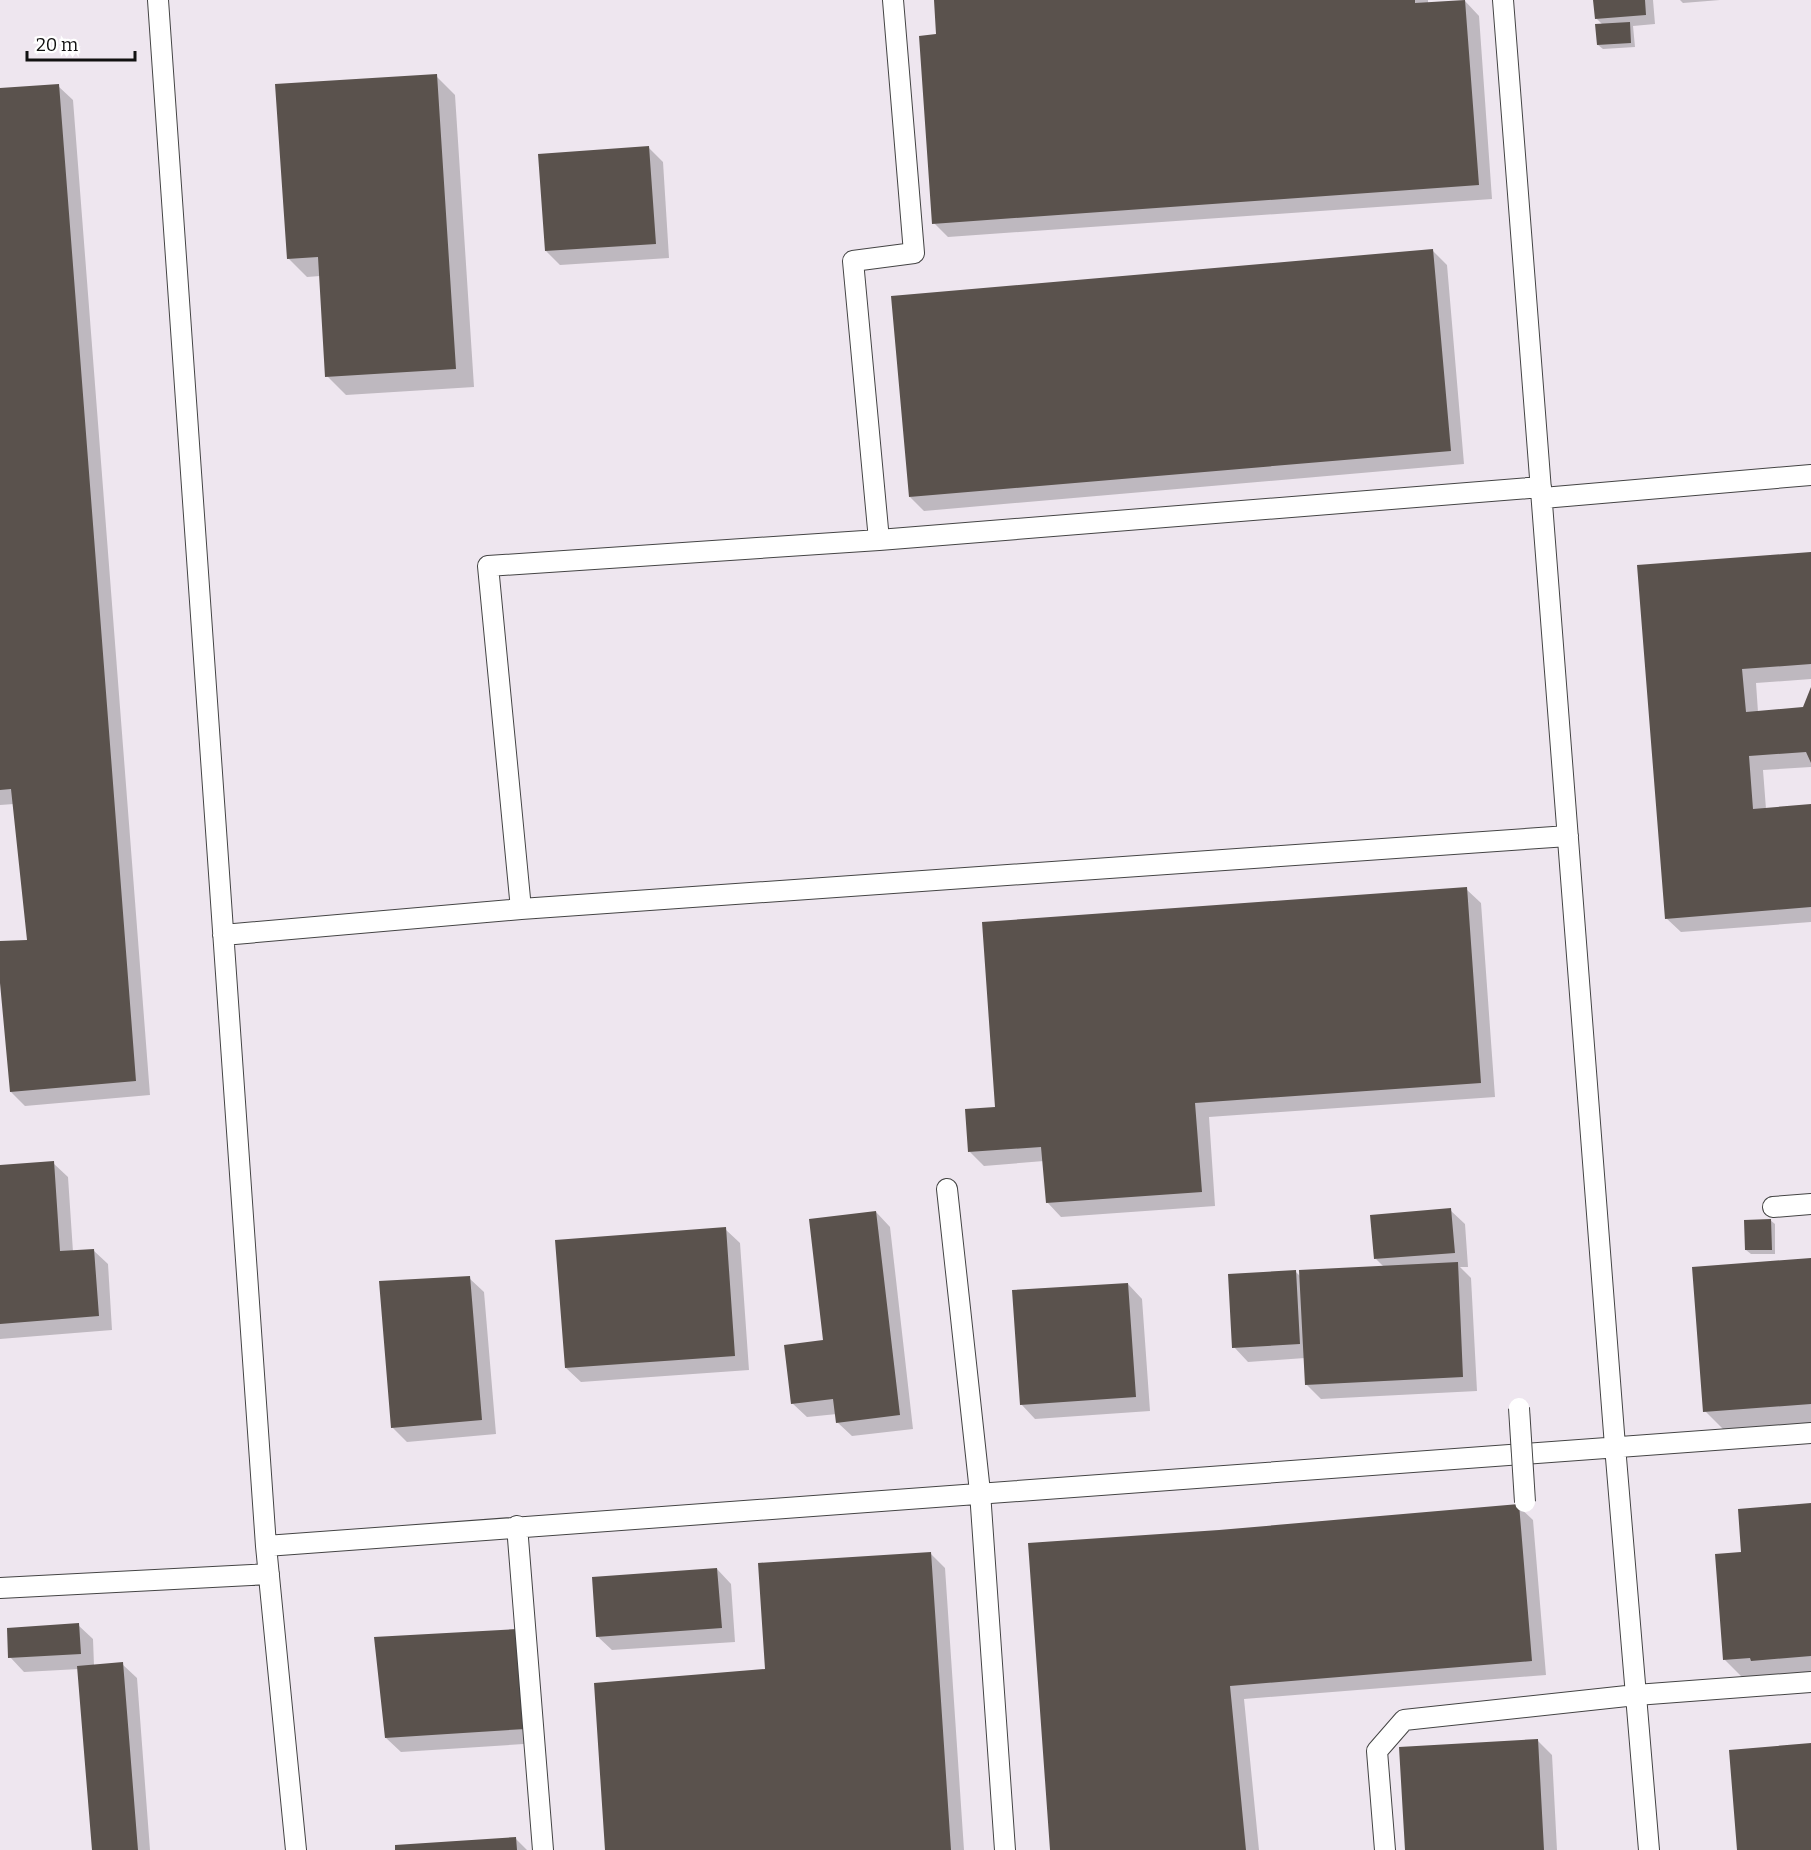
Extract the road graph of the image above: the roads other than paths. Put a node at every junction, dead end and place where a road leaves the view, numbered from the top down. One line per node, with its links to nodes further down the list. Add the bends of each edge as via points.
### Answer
1 (158, 0): 9 (lane)
2 (893, 0): 6 (lane, via 914,253 853,261)
3 (1503, 0): 5 (lane)
4 (1811, 475): 5 (lane)
5 (1542, 493): 6 (lane); 7 (lane)
6 (879, 540): 8 (lane, via 488,566)
7 (1568, 836): 8 (lane); 15 (lane)
8 (521, 909): 9 (lane)
9 (223, 935): 19 (lane)
10 (947, 1189): 16 (lane)
11 (1811, 1204): 12 (lane)
12 (1773, 1207)
13 (1519, 1408): 17 (lane, bridge)
14 (1811, 1433): 15 (lane)
15 (1615, 1446): 16 (lane); 23 (lane)
16 (980, 1492): 18 (lane); 26 (lane)
17 (1526, 1502)
18 (517, 1526): 19 (lane); 25 (lane)
19 (266, 1545): 20 (lane)
20 (268, 1574): 21 (lane); 24 (lane)
21 (0, 1588)
22 (1811, 1682): 23 (lane)
23 (1636, 1695): 27 (lane, via 1404,1720 1377,1751); 28 (lane)
24 (296, 1850)
25 (543, 1850)
26 (1005, 1850)
27 (1385, 1850)
28 (1649, 1850)

